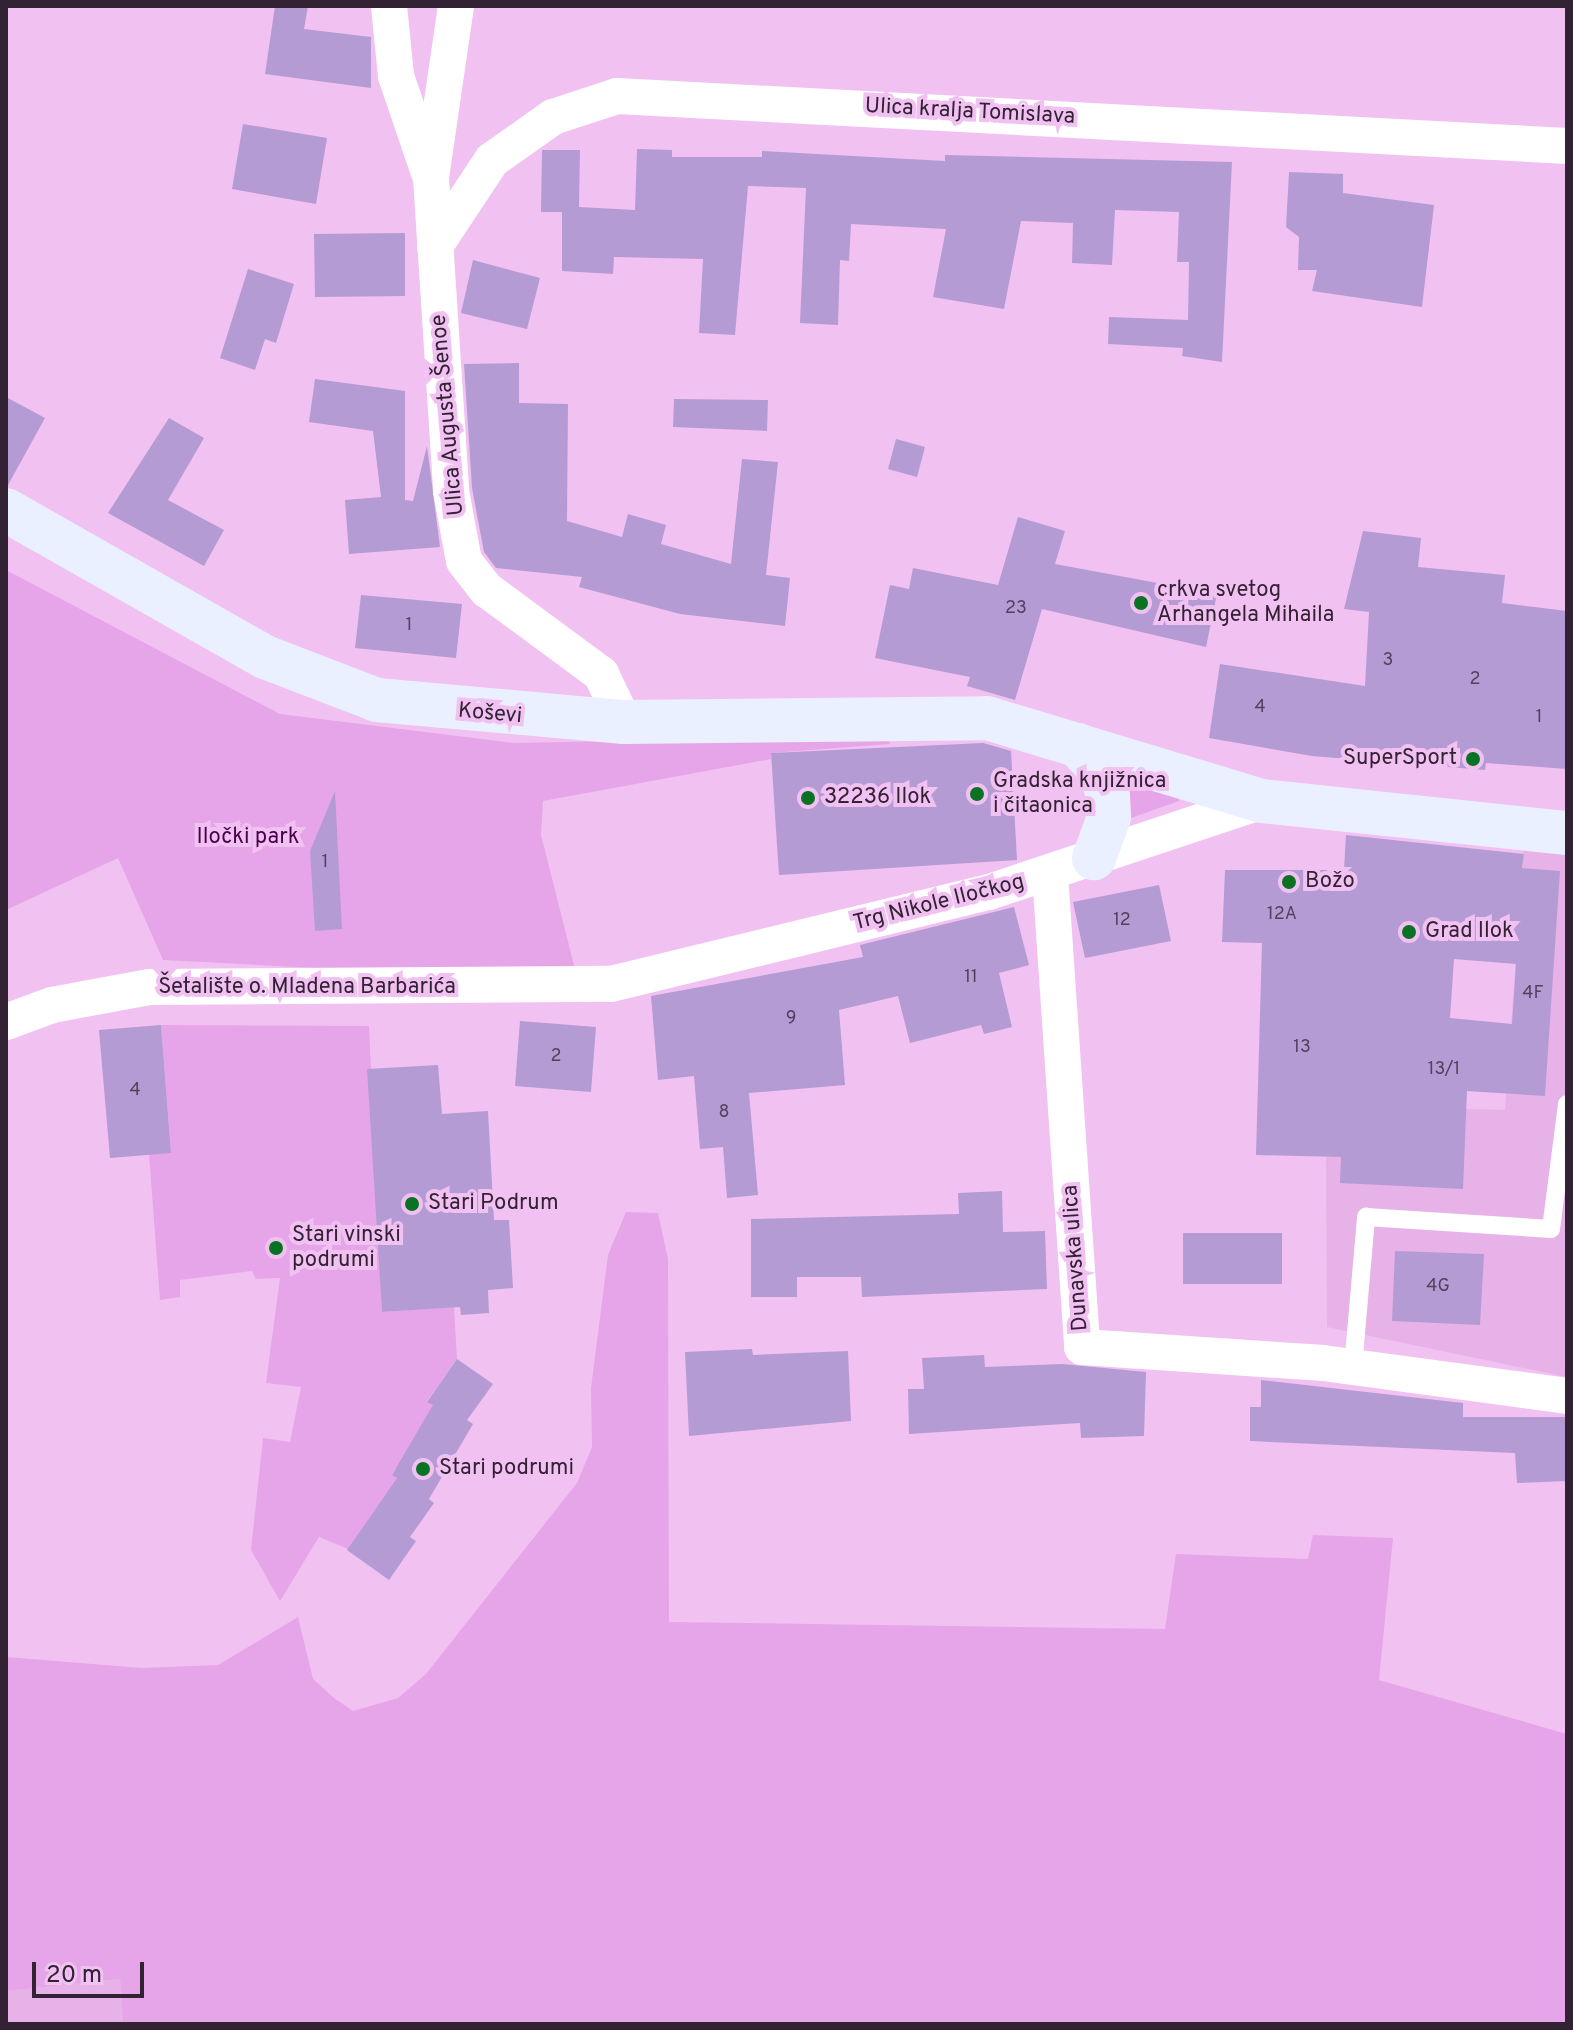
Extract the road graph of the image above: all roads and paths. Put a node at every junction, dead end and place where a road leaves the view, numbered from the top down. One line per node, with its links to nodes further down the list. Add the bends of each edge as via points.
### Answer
1 (389, 6): 4 (street, Ulica Augusta Šenoe, via 396,76)
2 (456, 6): 4 (street, Ulica Augusta Šenoe)
3 (1567, 146): 5 (street, Ulica kralja Tomislava, via 617,96 553,117 492,160)
4 (431, 178): 5 (street, Ulica Augusta Šenoe)
5 (435, 246): 7 (street, Ulica Augusta Šenoe, via 451,491 464,561 487,590 601,674)
6 (6, 510): 7 (main road, Koševi, via 265,657 377,700)
7 (624, 722): 8 (main road, Koševi, via 951,716)
8 (1021, 726): 9 (main road, Trg Nikole Iločkog)
9 (1078, 745): 10 (main road, Trg Nikole Iločkog); 12 (main road, via 1101,772 1108,796 1109,817)
10 (1262, 801): 11 (main road, Trg Nikole Iločkog); 12 (street, Trg Nikole Iločkog)
11 (1567, 833)
12 (1094, 858): 13 (street, Trg Nikole Iločkog)
13 (1050, 874): 14 (street, Trg Nikole Iločkog); 17 (street, Dunavska ulica, via 1082,1347)
14 (611, 984): 15 (street, Šetalište o. Mladena Barbarića, via 574,990 149,987 52,1005)
15 (6, 1022)
16 (1567, 1104): 17 (lane, via 1551,1229 1366,1217)
17 (1353, 1367): 18 (street, Dunavska ulica)
18 (1567, 1396)

